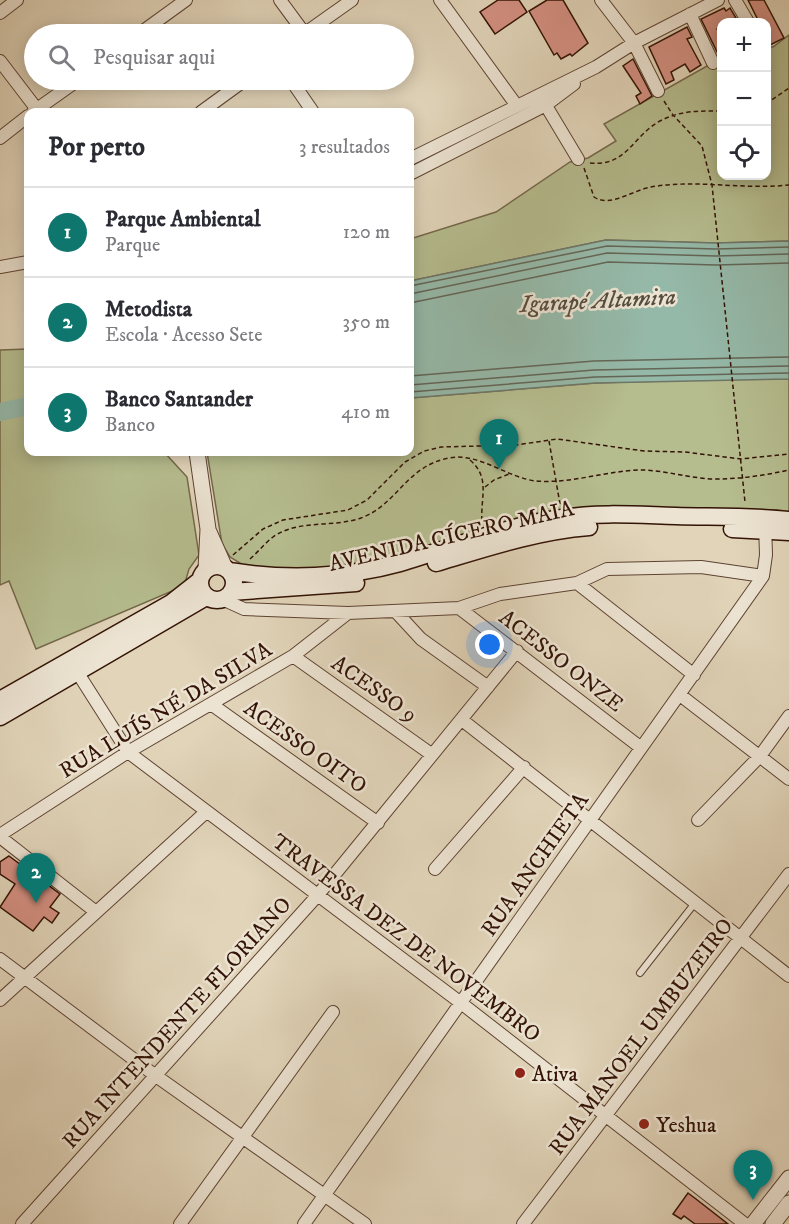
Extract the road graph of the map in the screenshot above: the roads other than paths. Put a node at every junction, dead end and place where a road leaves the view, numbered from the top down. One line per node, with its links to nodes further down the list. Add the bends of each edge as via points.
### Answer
1 (17, 0): 9 (street)
2 (186, 0): 12 (street)
3 (280, 0): 13 (street)
4 (352, 0): 14 (street)
5 (440, 0): 23 (street)
6 (601, 0): 15 (street)
7 (718, 0): 10 (street)
8 (735, 0): 11 (street)
9 (0, 13)
10 (690, 14): 15 (street); 17 (street)
11 (746, 18)
12 (153, 24)
13 (297, 24)
14 (318, 24)
15 (634, 43): 21 (street); 22 (street)
16 (0, 61): 24 (street)
17 (713, 63)
18 (65, 90): 25 (street)
19 (231, 90): 26 (street)
20 (298, 90): 27 (street)
21 (658, 91)
22 (543, 100): 23 (street); 31 (street); 32 (street)
23 (517, 106): 30 (street)
24 (31, 108)
25 (41, 108)
26 (206, 108)
27 (310, 108)
28 (24, 120): 29 (street)
29 (0, 138)
30 (414, 157)
31 (579, 160)
32 (414, 172)
33 (24, 263): 34 (street)
34 (0, 267)
35 (198, 456): 38 (street)
36 (789, 520): 37 (main road, AVENIDA CÍCERO MAIA)
37 (765, 524): 39 (main road, AVENIDA CÍCERO MAIA); 40 (main road, AVENIDA CÍCERO MAIA, via 614,514 562,518 485,535 365,570 258,576); 41 (street); 43 (main road, AVENIDA CÍCERO MAIA, via 569,529 368,581)
38 (208, 529): 40 (street); 43 (street)
39 (789, 532)
40 (228, 565): 43 (main road, AVENIDA CÍCERO MAIA, via 216,566); 43 (main road, via 234,581)
41 (764, 576): 42 (street, via 701,567 637,567 607,569); 50 (street, RUA ANCHIETA)
42 (577, 583): 44 (street, via 500,594); 50 (street)
43 (213, 588): 45 (street, via 244,609); 49 (main road)
44 (459, 608): 46 (street); 47 (street, ACESSO ONZE)
45 (348, 613): 46 (street); 48 (street, RUA LUÍS NÉ DA SILVA)
46 (397, 613): 51 (street, via 421,639)
47 (517, 651): 51 (street, RUA INTENDENTE FLORIANO); 58 (street, ACESSO ONZE)
48 (294, 656): 54 (street, RUA LUÍS NÉ DA SILVA); 60 (street, ACESSO 9)
49 (73, 666): 53 (main road); 56 (main road); 59 (street, TRAVESSA DEZ DE NOVEMBRO)
50 (694, 675): 52 (street, RUA ANCHIETA)
51 (488, 687): 57 (street, RUA INTENDENTE FLORIANO)
52 (680, 694): 58 (street, RUA ANCHIETA); 61 (street)
53 (0, 700)
54 (211, 704): 59 (street, RUA LUÍS NÉ DA SILVA); 67 (street, ACESSO OITO)
55 (789, 716): 61 (street)
56 (0, 717)
57 (462, 720): 60 (street, RUA INTENDENTE FLORIANO); 62 (street)
58 (640, 747): 65 (street, RUA ANCHIETA)
59 (128, 752): 64 (street, TRAVESSA DEZ DE NOVEMBRO); 68 (street, RUA LUÍS NÉ DA SILVA)
60 (431, 754): 67 (street, RUA INTENDENTE FLORIANO)
61 (760, 756): 63 (street); 66 (street)
62 (524, 767): 65 (street); 69 (street)
63 (789, 779)
64 (206, 812): 71 (street, TRAVESSA DEZ DE NOVEMBRO); 73 (street)
65 (592, 820): 72 (street); 80 (street, RUA ANCHIETA)
66 (698, 820)
67 (378, 823): 71 (street, RUA INTENDENTE FLORIANO)
68 (0, 836): 73 (street)
69 (435, 869)
70 (789, 874): 74 (street, RUA MANOEL UMBUZEIRO)
71 (317, 896): 80 (street, TRAVESSA DEZ DE NOVEMBRO); 82 (street, RUA INTENDENTE FLORIANO)
72 (696, 903): 74 (street); 76 (lane)
73 (96, 912): 78 (street)
74 (741, 938): 77 (street); 83 (street, RUA MANOEL UMBUZEIRO)
75 (0, 959): 78 (street)
76 (640, 973)
77 (789, 976)
78 (25, 978): 79 (street); 82 (street)
79 (0, 1000)
80 (461, 1003): 83 (street, TRAVESSA DEZ DE NOVEMBRO); 86 (street, RUA ANCHIETA)
81 (333, 1011): 84 (street)
82 (156, 1076): 84 (street); 88 (street, RUA INTENDENTE FLORIANO)
83 (606, 1115): 92 (street, RUA MANOEL UMBUZEIRO); 93 (street, TRAVESSA DEZ DE NOVEMBRO)
84 (243, 1138): 86 (street); 89 (street)
85 (789, 1178): 94 (street)
86 (325, 1195): 90 (street, RUA ANCHIETA); 91 (street)
87 (789, 1203): 95 (street)
88 (22, 1224)
89 (180, 1224)
90 (304, 1224)
91 (365, 1224)
92 (523, 1224)
93 (745, 1224)
94 (753, 1224)
95 (773, 1224)

